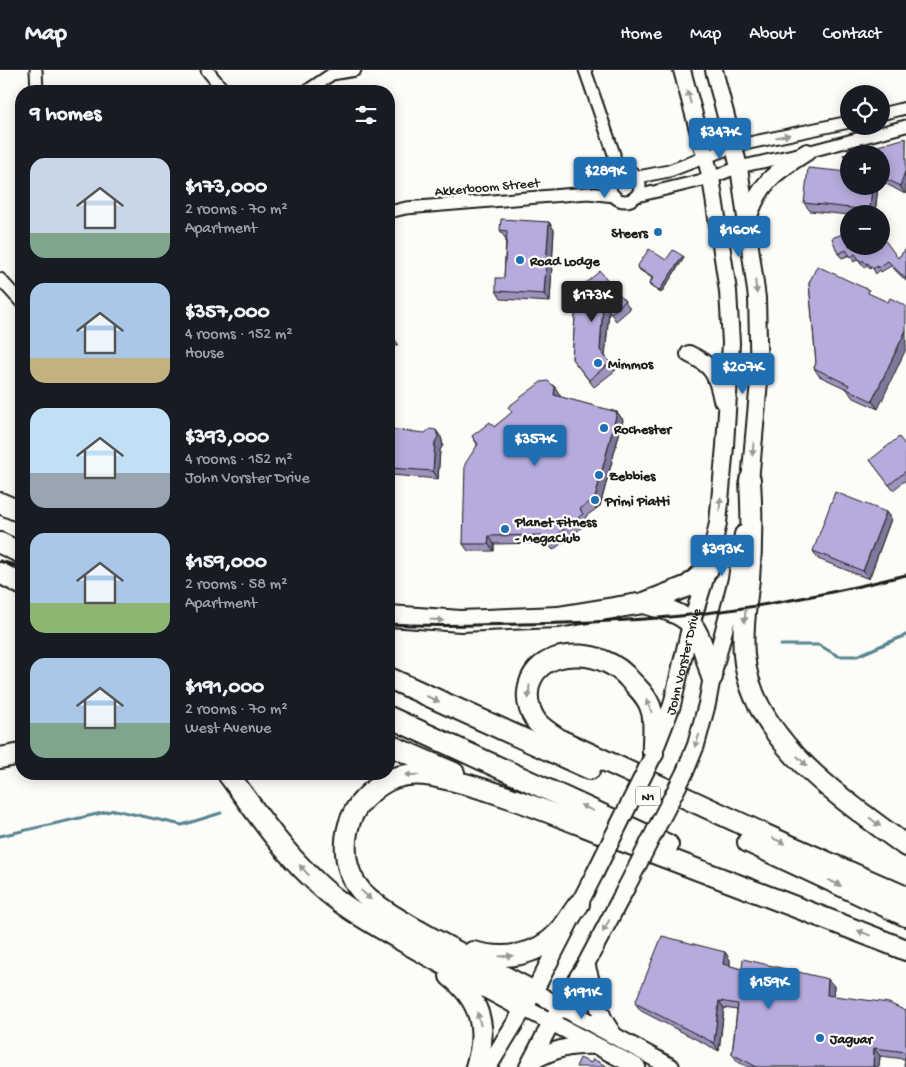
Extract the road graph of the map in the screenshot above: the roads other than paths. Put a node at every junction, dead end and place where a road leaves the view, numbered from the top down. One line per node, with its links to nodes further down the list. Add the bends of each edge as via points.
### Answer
1 (36, 70): 7 (street)
2 (208, 70): 8 (street)
3 (355, 70): 9 (street, via 332,74)
4 (585, 70): 18 (street, via 614,154)
5 (682, 70): 16 (main road, John Vorster Drive, one-way to 5)
6 (714, 70): 14 (main road)
7 (37, 85)
8 (219, 85)
9 (316, 85)
10 (906, 108): 11 (street)
11 (890, 112)
12 (840, 124): 14 (street, one-way to 12)
13 (906, 126): 15 (street)
14 (735, 146): 16 (street); 17 (main road)
15 (807, 152): 17 (street); 25 (main road, via 771,177 754,201)
16 (706, 157): 19 (street, via 660,174); 20 (main road, John Vorster Drive)
17 (739, 167): 20 (street); 25 (main road)
18 (618, 176): 19 (street, via 634,174); 21 (street, Akkerboom Street); 22 (street, via 611,191)
19 (638, 177): 23 (street, via 641,187)
20 (710, 178): 23 (street); 29 (main road, John Vorster Drive, via 728,291 731,343)
21 (588, 193): 22 (street, Akkerboom Street); 24 (street, Akkerboom Street)
22 (614, 196): 23 (street, via 622,201 633,200)
23 (637, 196)
24 (395, 211)
25 (748, 221): 30 (main road, one-way to 30, via 757,298 759,381)
26 (0, 279): 27 (street)
27 (15, 295)
28 (689, 354): 29 (main road, via 714,372)
29 (726, 414): 37 (main road, John Vorster Drive, one-way to 29, via 718,523)
30 (750, 480): 43 (main road, via 738,579); 54 (highway, one-way to 54, via 752,528 744,655 757,703 767,722 800,760)
31 (0, 496): 32 (highway)
32 (15, 502)
33 (0, 503): 34 (highway)
34 (15, 509)
35 (0, 543): 36 (highway)
36 (15, 550)
37 (708, 569): 40 (highway, via 688,586); 42 (main road, John Vorster Drive)
38 (0, 573): 39 (highway)
39 (15, 581)
40 (644, 603): 41 (highway, one-way to 40, via 437,621 510,620 558,617); 42 (highway, via 672,612)
41 (395, 617)
42 (691, 624): 43 (highway); 48 (main road, John Vorster Drive, via 672,704)
43 (712, 677): 62 (main road, one-way to 62, bridge, via 696,744 685,772)
44 (395, 681): 58 (highway, N1, one-way to 58)
45 (395, 720): 57 (highway, one-way to 45)
46 (395, 747): 53 (highway)
47 (15, 755): 49 (highway)
48 (652, 756): 55 (highway, one-way to 55, via 653,716 650,705 631,680 615,667 586,656 558,657 546,662 531,678 528,701 532,714 541,726 560,740); 56 (main road, John Vorster Drive, bridge)
49 (0, 758)
50 (395, 777): 53 (highway, one-way to 50, via 431,776 410,774)
51 (233, 780): 60 (highway, one-way to 51, via 358,915 311,878)
52 (387, 780): 59 (highway, one-way to 59, via 354,811 346,835 350,871 362,892 380,907)
53 (510, 798): 57 (highway)
54 (906, 846)
55 (906, 897)
56 (579, 904): 59 (highway, one-way to 56, via 486,956 518,955 536,949 552,938); 63 (main road, John Vorster Drive)
57 (822, 916): 61 (highway, one-way to 57)
58 (906, 916)
59 (442, 944): 63 (highway)
60 (415, 949): 63 (highway); 69 (highway, one-way to 60, via 482,1041 476,1007 459,984)
61 (906, 950)
62 (586, 964): 64 (main road); 66 (main road, via 598,1009)
63 (529, 1000): 64 (main road); 65 (main road); 70 (main road, John Vorster Drive)
64 (560, 1006): 65 (main road); 66 (main road)
65 (552, 1022): 67 (main road); 68 (main road)
66 (614, 1036): 72 (main road)
67 (598, 1046): 68 (main road, via 562,1047); 71 (main road)
68 (529, 1064)
69 (476, 1067)
70 (488, 1067)
71 (637, 1067)
72 (671, 1067)

